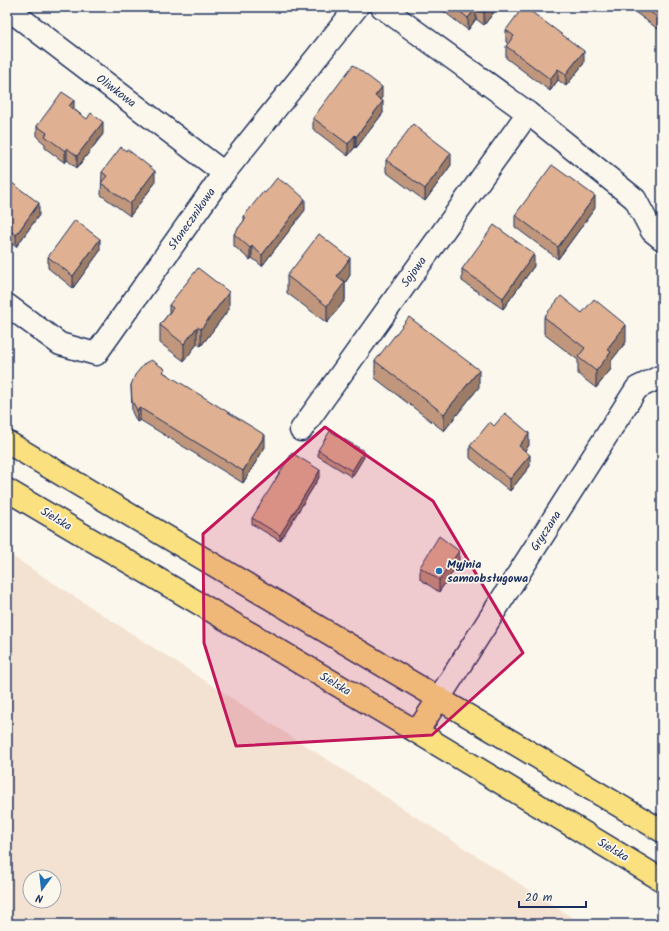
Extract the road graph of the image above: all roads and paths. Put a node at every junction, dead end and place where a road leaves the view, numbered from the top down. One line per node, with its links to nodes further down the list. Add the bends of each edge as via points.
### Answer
1 (357, 7): 5 (street, Słonecznikowa)
2 (382, 7): 4 (street)
3 (7, 8): 5 (street, Oliwkowa)
4 (528, 113): 6 (street, via 635,199 652,231); 9 (street, Sojowa)
5 (224, 173): 7 (street, Słonecznikowa, via 96,354 60,344)
6 (662, 239)
7 (7, 305)
8 (662, 376): 12 (street, Gryczana, via 637,388)
9 (301, 430)
10 (7, 442): 12 (main road)
11 (7, 490): 13 (main road, Sielska)
12 (439, 698): 13 (main road); 14 (main road)
13 (417, 732): 15 (main road, Sielska)
14 (662, 831)
15 (662, 880)

